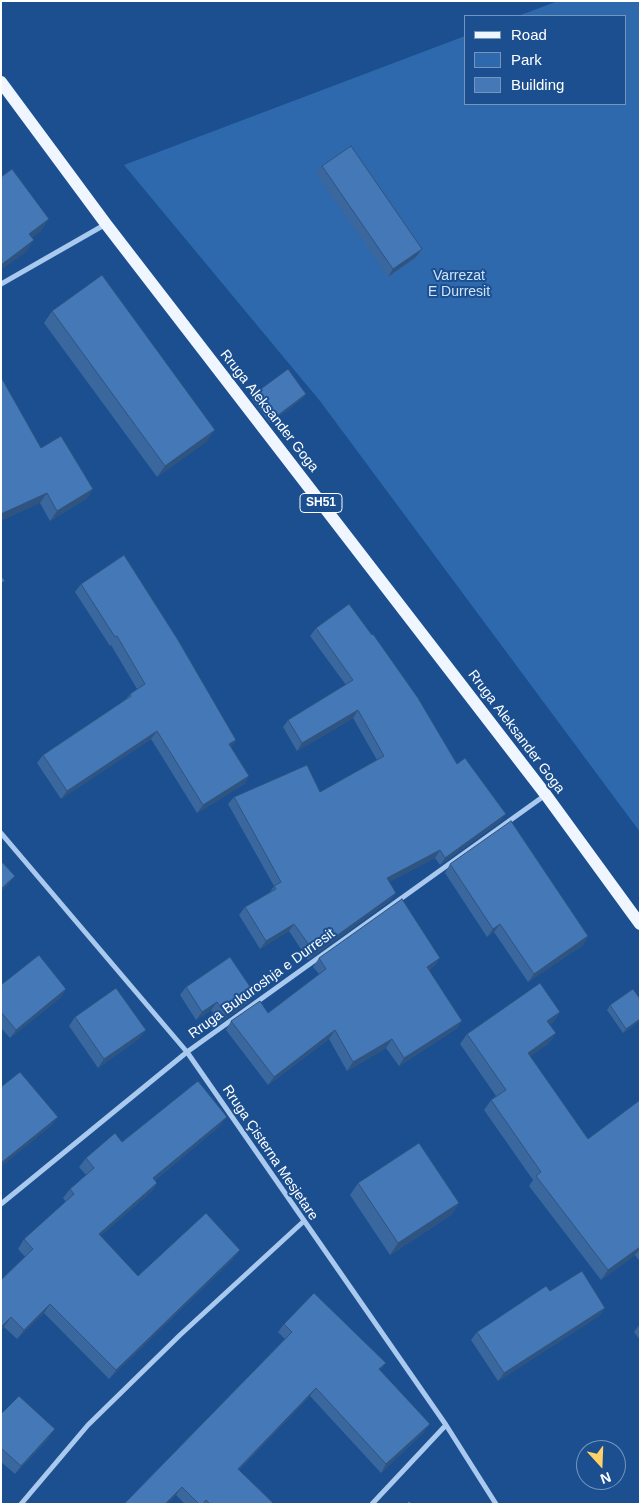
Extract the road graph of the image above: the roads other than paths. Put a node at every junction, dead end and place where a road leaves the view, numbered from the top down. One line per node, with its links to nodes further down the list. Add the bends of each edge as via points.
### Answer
1 (1, 82): 2 (main road, Rruga Aleksander Goga / SH51)
2 (106, 224): 3 (street); 4 (main road, Rruga Aleksander Goga / SH51)
3 (1, 284)
4 (546, 795): 6 (main road, Rruga Aleksander Goga / SH51); 7 (street, Rruga Bukuroshja e Durresit)
5 (1, 833): 7 (street, Rruga Çisterna Mesjetare)
6 (640, 924)
7 (187, 1052): 8 (street, Rruga Bukuroshja e Durresit); 9 (street, Rruga Çisterna Mesjetare)
8 (1, 1204)
9 (304, 1221): 10 (street, Rruga Çisterna Mesjetare); 11 (street, via 88,1425)
10 (446, 1425): 12 (street); 13 (street, Rruga Çisterna Mesjetare)
11 (21, 1504)
12 (372, 1504)
13 (496, 1504)

